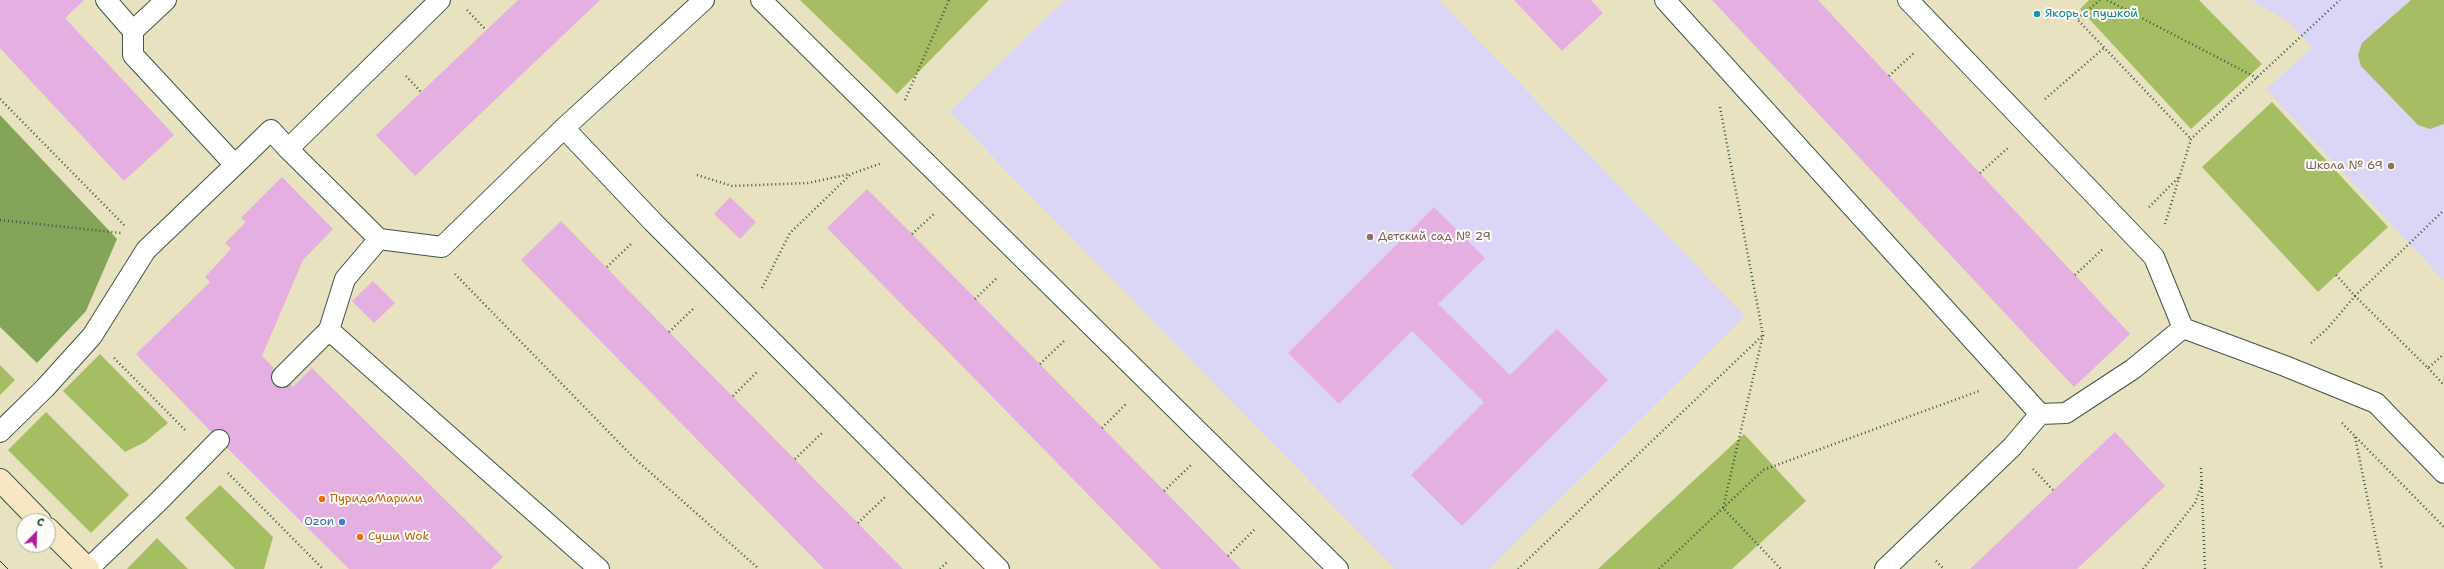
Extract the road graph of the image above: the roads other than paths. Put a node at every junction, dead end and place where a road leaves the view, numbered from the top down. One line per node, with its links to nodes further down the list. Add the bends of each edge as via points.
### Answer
1 (106, 0): 8 (lane)
2 (166, 0): 8 (lane)
3 (440, 0): 10 (lane)
4 (704, 0): 9 (lane)
5 (761, 0): 26 (lane)
6 (1665, 0): 16 (lane)
7 (1908, 0): 13 (lane, via 2154,257)
8 (133, 31): 11 (lane, via 133,55)
9 (564, 128): 12 (lane, via 442,247); 25 (lane, via 716,286)
10 (288, 149): 11 (lane, via 271,130); 12 (lane)
11 (235, 165): 17 (lane, via 146,250 92,336 45,388)
12 (379, 239): 14 (lane, via 345,279)
13 (2183, 328): 16 (lane, via 2132,369 2066,413); 19 (lane, via 2376,403)
14 (329, 330): 15 (lane); 24 (lane)
15 (282, 377)
16 (2040, 414): 27 (lane, via 2012,447)
17 (0, 432)
18 (219, 440): 23 (lane)
19 (2444, 473)
20 (0, 480): 21 (main road)
21 (32, 513)
22 (56, 537): 23 (main road)
23 (88, 569)
24 (599, 569)
25 (999, 569)
26 (1338, 569)
27 (1885, 569)

